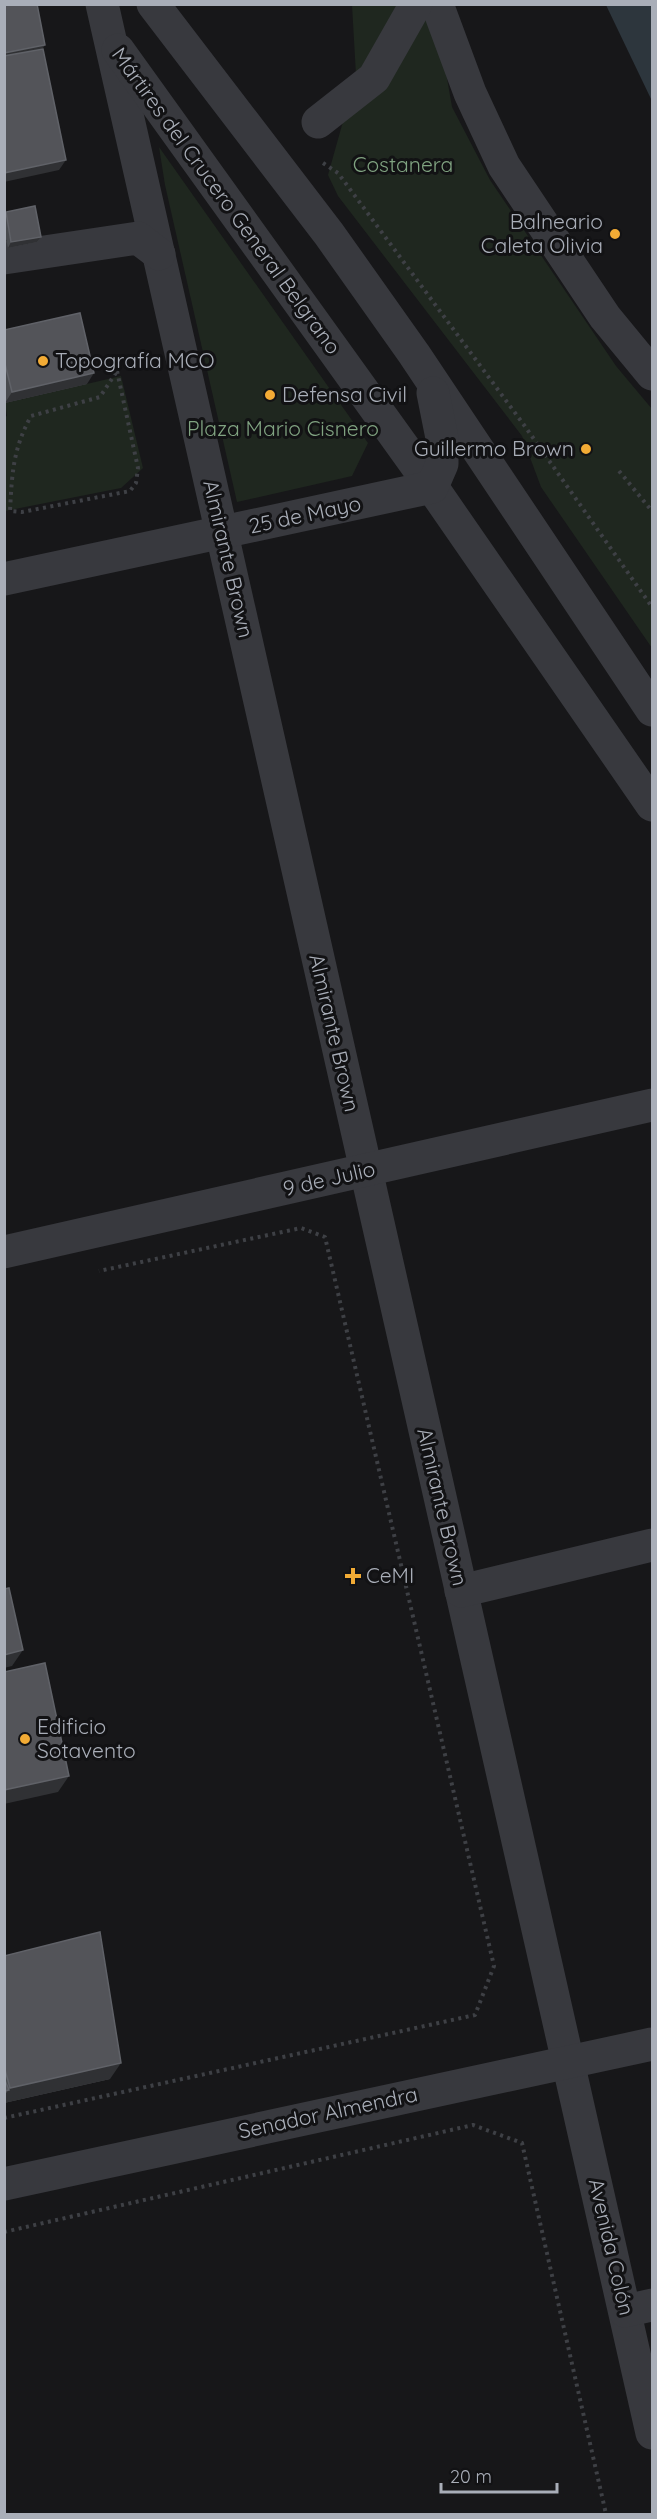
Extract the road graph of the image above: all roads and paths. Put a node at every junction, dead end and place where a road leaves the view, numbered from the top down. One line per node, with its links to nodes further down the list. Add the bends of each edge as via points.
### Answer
1 (102, 4): 5 (street, Almirante Brown)
2 (153, 4): 10 (street, via 329,234)
3 (416, 4): 6 (street, via 374,78)
4 (437, 4): 11 (street, via 470,93 504,166 605,316)
5 (110, 39): 8 (street, Almirante Brown); 13 (street, Mártires del Crucero General Belgrano)
6 (318, 122)
7 (319, 161): 18 (path, via 338,172)
8 (150, 236): 9 (street); 16 (street, Almirante Brown)
9 (4, 258)
10 (414, 354): 13 (street, via 435,398 442,438 442,464); 19 (street)
11 (652, 374)
12 (619, 471): 15 (path)
13 (432, 488): 16 (street, 25 de Mayo); 20 (street, Mártires del Crucero General Belgrano)
14 (10, 511): 14 (path, via 130,491 136,483 138,468 117,371 100,397 31,416 19,438 12,466)
15 (652, 511)
16 (222, 533): 17 (street, 25 de Mayo); 22 (street, Almirante Brown)
17 (4, 579)
18 (652, 607)
19 (652, 710)
20 (652, 805)
21 (652, 1105): 22 (street, 9 de Julio)
22 (365, 1170): 23 (street, 9 de Julio); 26 (street, Almirante Brown)
23 (4, 1252)
24 (96, 1272): 29 (path, via 301,1228 325,1237 494,1966 475,2014)
25 (652, 1545): 26 (street)
26 (461, 1591): 28 (street, Almirante Brown)
27 (652, 2044): 28 (street, Senador Almendra)
28 (569, 2061): 30 (street, Senador Almendra); 32 (street, Avenida Colón)
29 (4, 2118)
30 (4, 2184)
31 (4, 2232): 34 (path, via 473,2126 522,2143)
32 (639, 2308): 33 (street, Avenida Colón)
33 (652, 2433)
34 (606, 2514)

